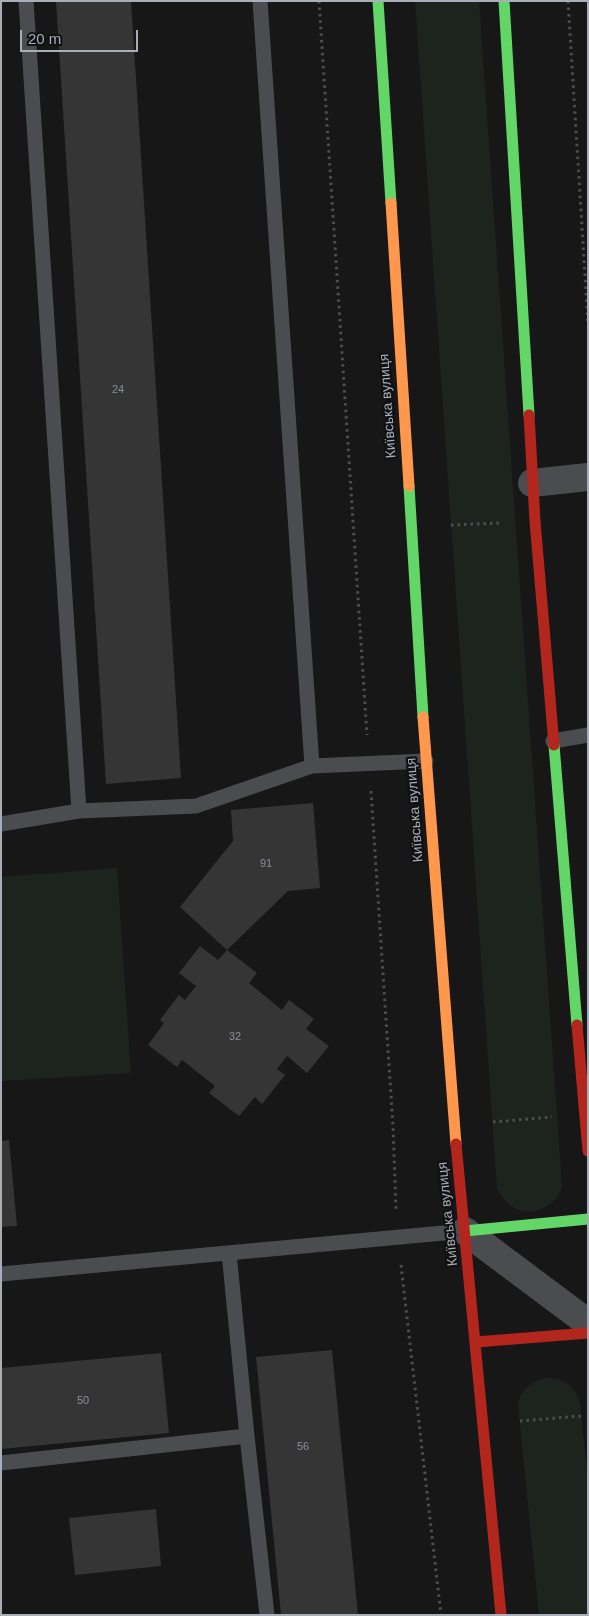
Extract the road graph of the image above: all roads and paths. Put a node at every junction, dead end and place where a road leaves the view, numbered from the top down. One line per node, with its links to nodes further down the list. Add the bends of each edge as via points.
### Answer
1 (26, 1): 17 (lane)
2 (260, 1): 16 (lane)
3 (319, 1): 15 (path)
4 (378, 1): 14 (main road, Київська вулиця)
5 (504, 1): 9 (main road)
6 (568, 1): 7 (path)
7 (588, 324)
8 (588, 477): 9 (street)
9 (532, 483): 13 (main road)
10 (506, 523): 11 (path)
11 (452, 525)
12 (588, 736): 13 (lane)
13 (553, 741): 21 (main road)
14 (426, 761): 15 (lane); 23 (main road, Київська вулиця)
15 (369, 764): 16 (lane); 24 (path)
16 (312, 766): 17 (lane, via 196,806)
17 (79, 811): 18 (lane)
18 (1, 824)
19 (558, 1117): 20 (path)
20 (493, 1122)
21 (588, 1151)
22 (588, 1219): 23 (main road)
23 (465, 1231): 24 (lane); 27 (street); 29 (main road, Київська вулиця)
24 (398, 1237): 25 (lane); 35 (path)
25 (229, 1253): 26 (lane); 32 (lane)
26 (1, 1274)
27 (588, 1323)
28 (588, 1333): 29 (main road)
29 (476, 1342): 36 (main road, Київська вулиця)
30 (581, 1416): 31 (path)
31 (520, 1421)
32 (247, 1436): 33 (lane); 34 (lane)
33 (1, 1463)
34 (267, 1615)
35 (441, 1615)
36 (501, 1615)

